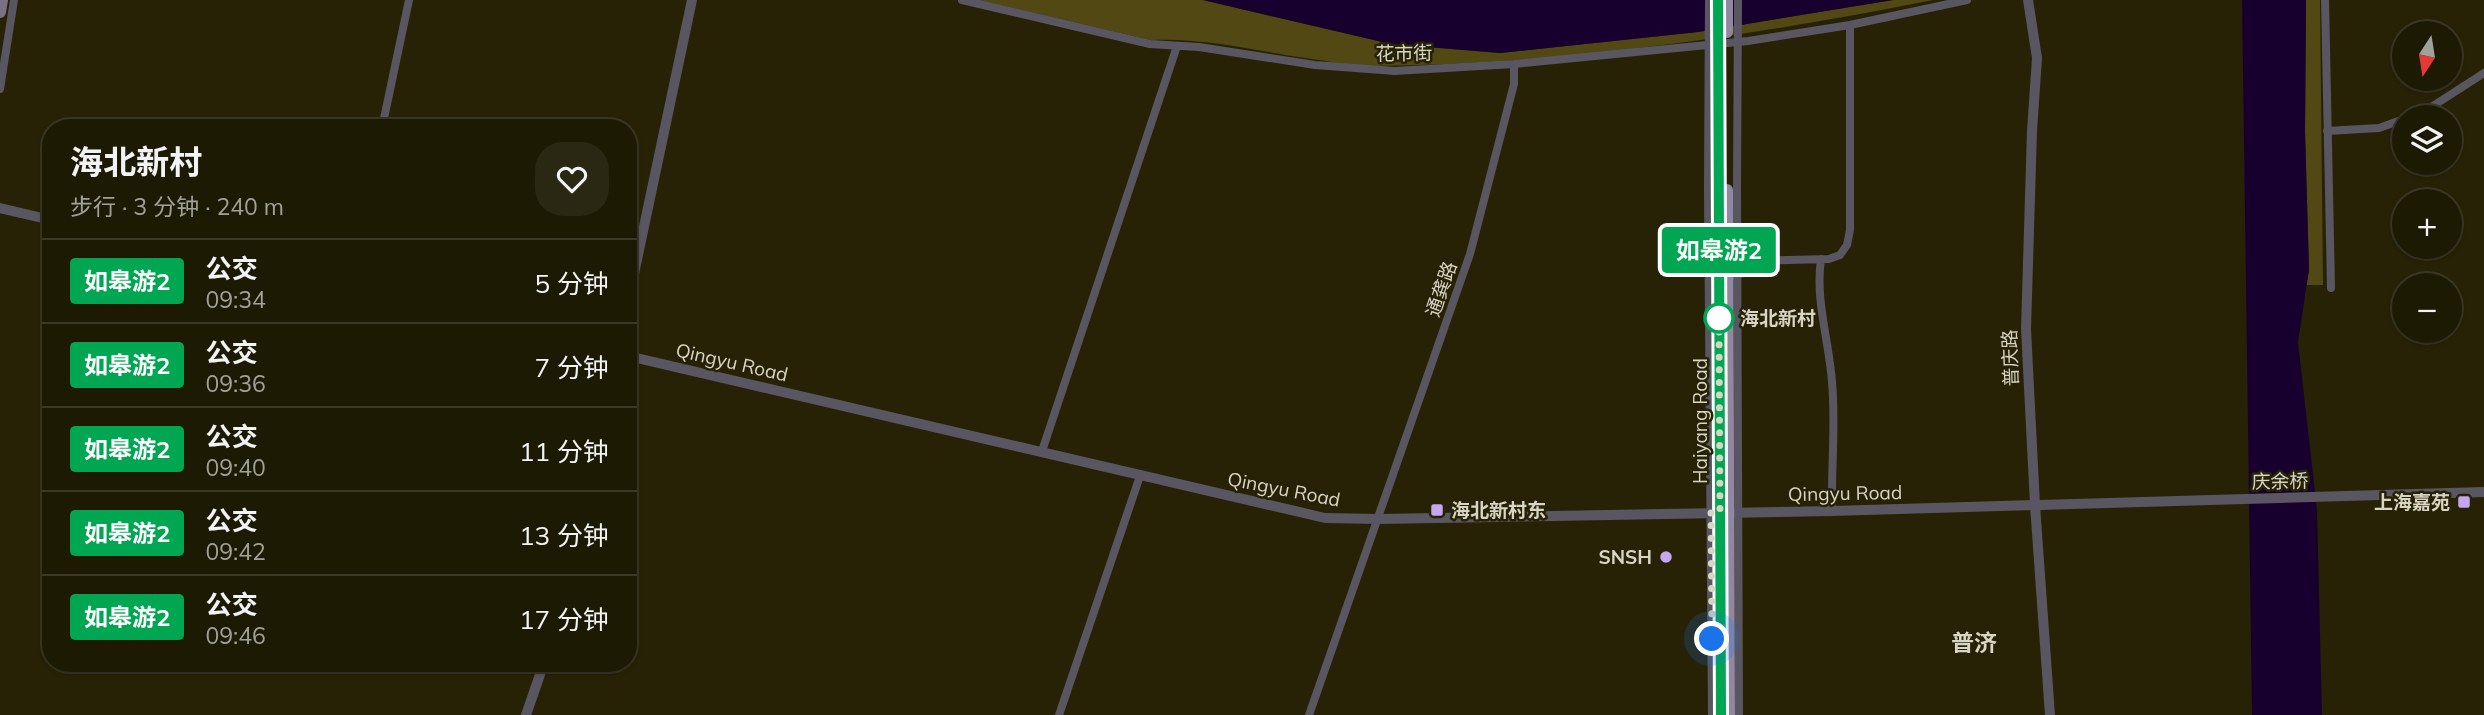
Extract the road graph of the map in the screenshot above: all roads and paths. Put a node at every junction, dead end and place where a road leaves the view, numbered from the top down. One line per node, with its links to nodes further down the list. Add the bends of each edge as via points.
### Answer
1 (2, 0): 13 (main road)
2 (14, 0): 18 (street)
3 (410, 0): 20 (street)
4 (692, 0): 27 (street)
5 (962, 0): 15 (street, 花市街, via 1150,44)
6 (1709, 0): 23 (street, bridge)
7 (1718, 0): 23 (main road, Haiyang Road, bridge)
8 (1727, 0): 23 (main road, Haiyang Road, bridge)
9 (1738, 0): 23 (street, bridge)
10 (1967, 0): 14 (street, 花市街)
11 (2028, 0): 35 (street, 普庆路, via 2037,58 2026,329)
12 (2325, 0): 22 (street)
13 (0, 12)
14 (1850, 24): 16 (street, 花市街, via 1734,42); 26 (street, via 1850,230 1840,255)
15 (1177, 46): 16 (street, 花市街, via 1363,70); 31 (street)
16 (1514, 64): 38 (street, 通龚路, via 1514,84 1470,254)
17 (2484, 73): 19 (street)
18 (0, 89)
19 (2434, 105)
20 (384, 119)
21 (2392, 123): 22 (street)
22 (2327, 131): 29 (street)
23 (1723, 189): 28 (main road, Haiyang Road); 28 (street)
24 (0, 208): 25 (street)
25 (42, 218)
26 (1821, 259): 28 (street, via 1750,261 1744,273); 36 (street, via 1821,312 1832,382)
27 (637, 260)
28 (1724, 276): 37 (main road, Haiyang Road); 37 (street)
29 (2331, 288)
30 (637, 358): 31 (street, Qingyu Road)
31 (1042, 451): 32 (street, Qingyu Road)
32 (1140, 476): 38 (street, Qingyu Road, via 1309,516); 41 (street)
33 (2484, 492): 34 (street, 庆余桥)
34 (2242, 499): 35 (street, Qingyu Road)
35 (2035, 506): 36 (street, Qingyu Road); 47 (street, 普庆路)
36 (1832, 511): 37 (street, Qingyu Road)
37 (1724, 512): 38 (street, Qingyu Road); 43 (street); 44 (main road, Haiyang Road); 45 (main road, Haiyang Road); 46 (street)
38 (1378, 519): 42 (street, 通龚路)
39 (541, 672): 40 (street)
40 (526, 715)
41 (1059, 715)
42 (1309, 715)
43 (1712, 715)
44 (1721, 715)
45 (1729, 715)
46 (1739, 715)
47 (2050, 715)

